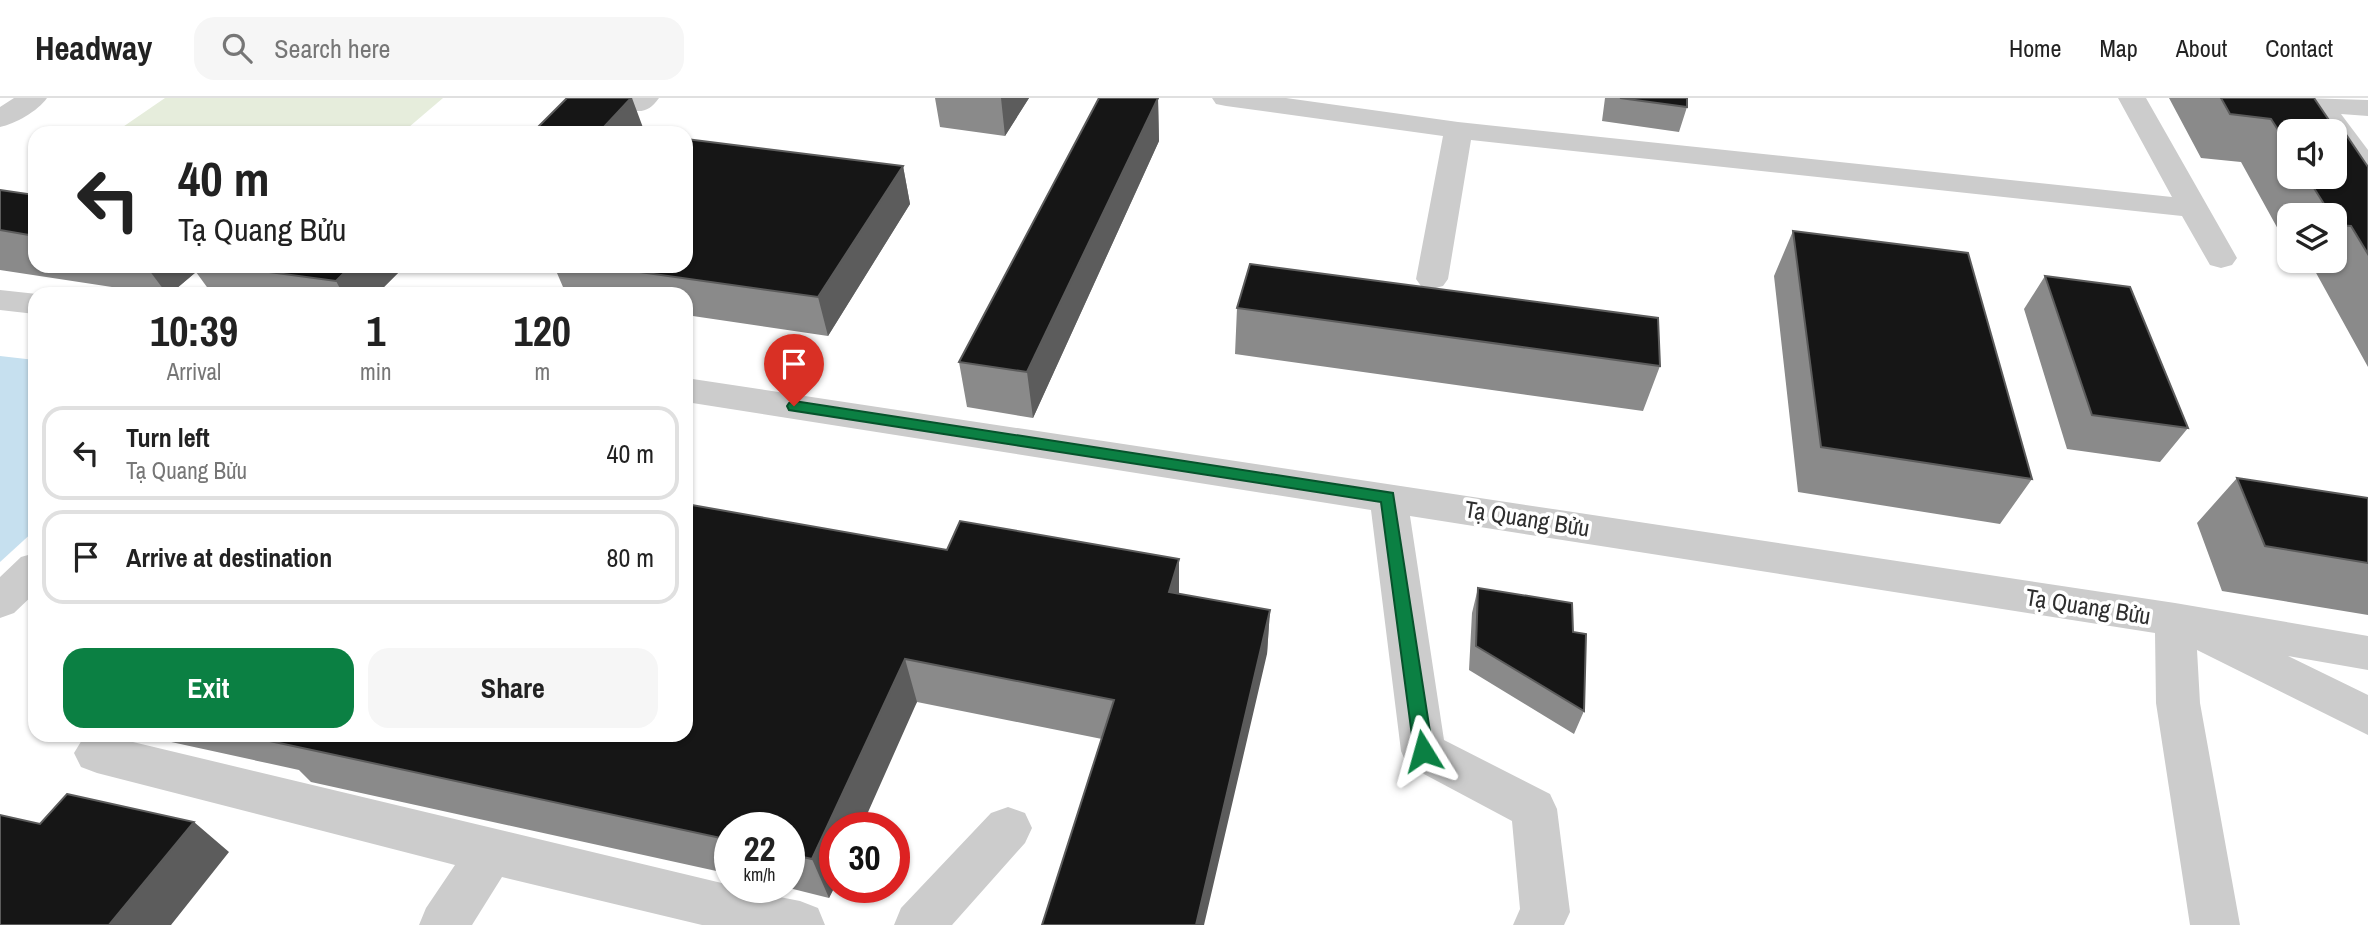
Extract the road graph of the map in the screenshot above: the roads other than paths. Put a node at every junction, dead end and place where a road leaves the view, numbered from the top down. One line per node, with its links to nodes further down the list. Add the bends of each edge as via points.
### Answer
1 (1226, 98): 5 (street)
2 (2132, 98): 7 (street)
3 (2318, 101): 4 (street); 6 (street)
4 (2368, 108)
5 (1458, 130): 7 (street); 9 (street)
6 (2368, 170)
7 (2193, 208): 8 (street)
8 (2221, 258)
9 (1432, 279)
10 (0, 300): 11 (street)
11 (28, 303)
12 (693, 391): 13 (street, Tạ Quang Bửu)
13 (1388, 497): 16 (street, Tạ Quang Bửu); 25 (street, via 1423,751 1534,809 1545,912)
14 (28, 575): 15 (street)
15 (0, 602)
16 (2175, 620): 17 (street, Tạ Quang Bửu); 18 (street); 26 (street, via 2178,703)
17 (2368, 653)
18 (2368, 716)
19 (107, 742): 21 (street, via 97,753)
20 (1008, 828): 24 (street)
21 (491, 852): 22 (street); 23 (street)
22 (444, 925)
23 (800, 925)
24 (919, 925)
25 (1538, 925)
26 (2215, 925)

